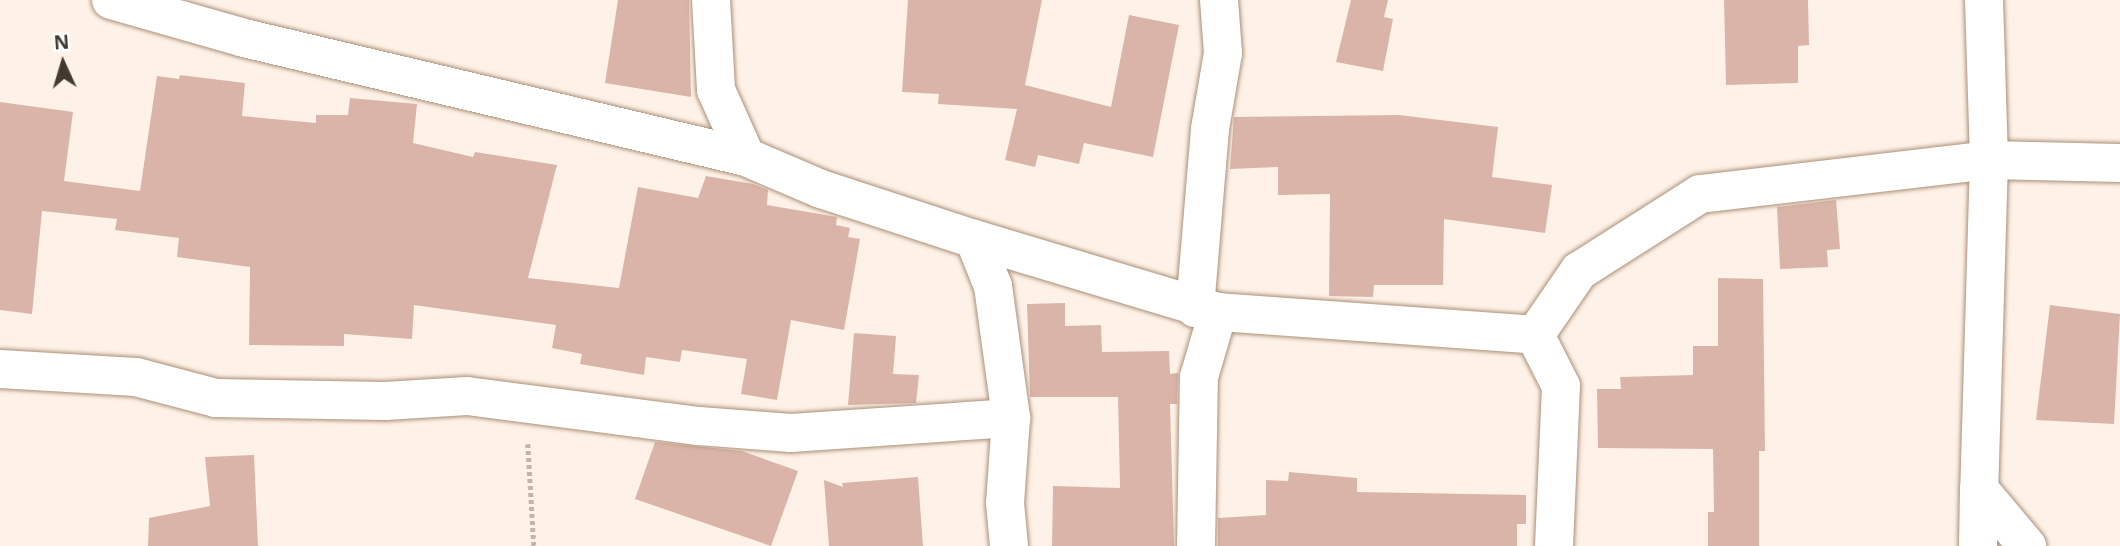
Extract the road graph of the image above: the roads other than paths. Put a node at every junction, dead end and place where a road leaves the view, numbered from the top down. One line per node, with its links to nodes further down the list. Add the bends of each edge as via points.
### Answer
1 (111, 0): 5 (street, via 244,38)
2 (711, 0): 5 (street, via 716,90)
3 (1219, 0): 9 (street, via 1223,53 1210,129)
4 (1984, 0): 6 (street)
5 (746, 157): 8 (street, via 821,189)
6 (1989, 160): 7 (street); 10 (street, via 1700,194 1579,271); 13 (street)
7 (2120, 163)
8 (974, 239): 9 (street); 12 (street, via 993,286)
9 (1206, 310): 10 (street); 15 (street, via 1199,377)
10 (1535, 335): 16 (street, via 1561,386)
11 (0, 369): 12 (street, via 136,377 216,398 386,401 467,396 791,433)
12 (1011, 418): 14 (street, via 1005,503)
13 (1979, 489): 17 (street); 18 (street)
14 (1009, 546)
15 (1196, 546)
16 (1554, 546)
17 (1978, 546)
18 (2027, 546)

